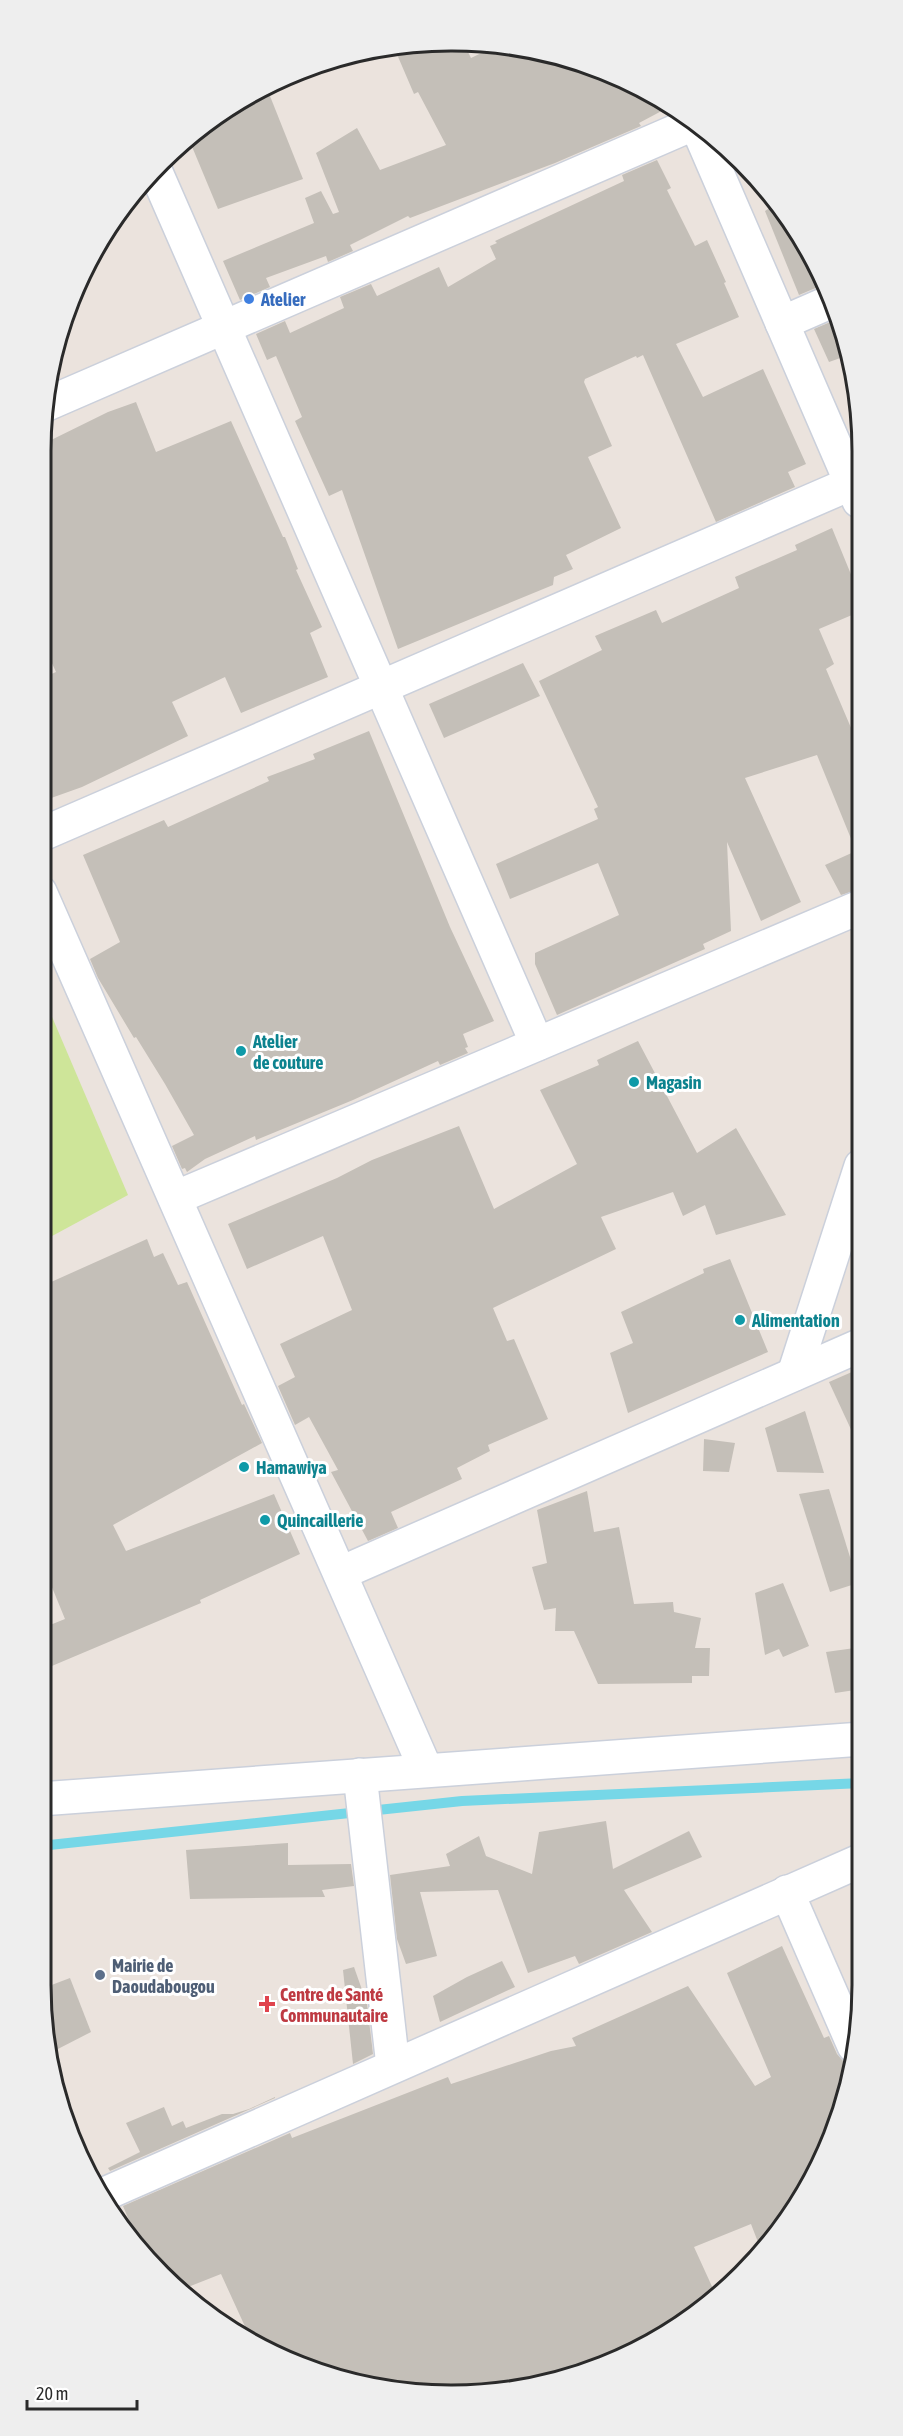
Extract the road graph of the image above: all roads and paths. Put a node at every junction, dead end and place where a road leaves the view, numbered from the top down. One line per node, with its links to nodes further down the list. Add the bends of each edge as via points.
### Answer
1 (687, 128): 6 (street)
2 (702, 139): 5 (street)
3 (159, 178): 6 (street)
4 (824, 304): 5 (street)
5 (782, 322): 8 (street)
6 (224, 327): 7 (street); 10 (street)
7 (54, 401)
8 (852, 477)
9 (852, 490): 10 (street)
10 (381, 687): 11 (street); 14 (street)
11 (51, 830)
12 (852, 910): 14 (street)
13 (51, 917): 16 (street)
14 (537, 1044): 16 (street)
15 (852, 1194): 18 (street)
16 (175, 1198): 19 (street)
17 (852, 1349): 18 (street)
18 (794, 1374): 19 (street)
19 (341, 1573): 21 (street)
20 (852, 1740): 21 (street)
21 (426, 1770): 22 (street)
22 (360, 1775): 23 (street); 27 (street)
23 (51, 1798)
24 (852, 1864): 25 (street)
25 (787, 1892): 26 (street); 27 (street)
26 (849, 2035)
27 (393, 2066): 28 (street)
28 (109, 2192)

